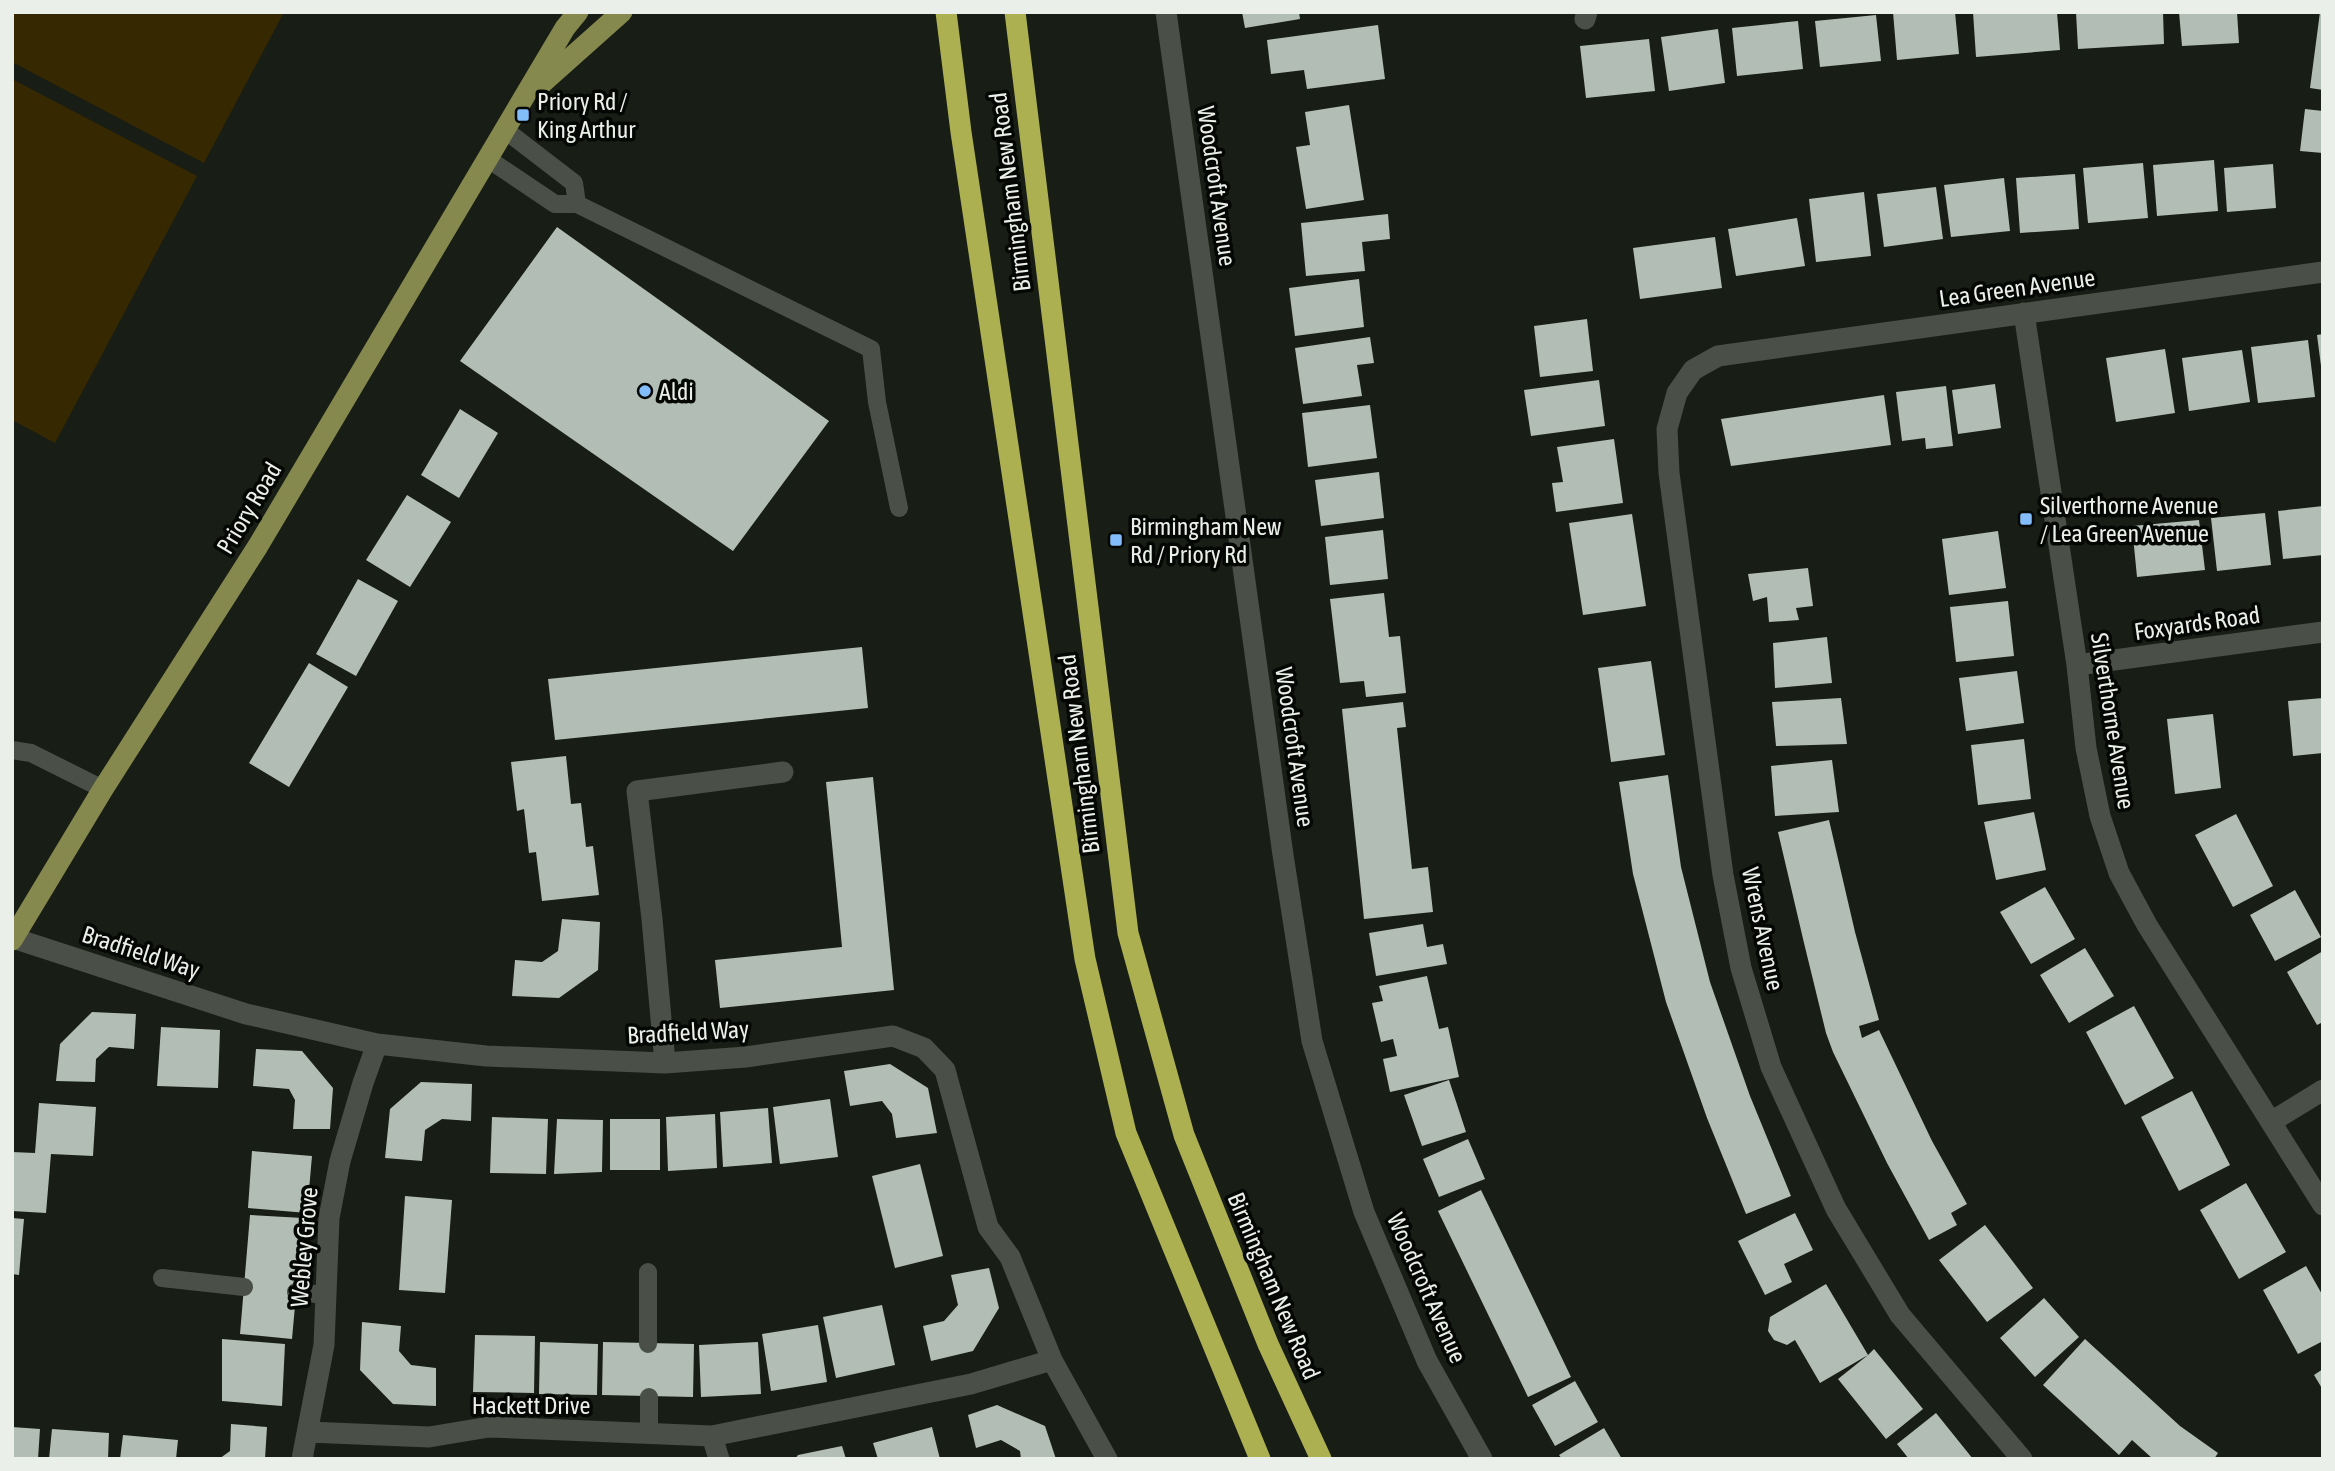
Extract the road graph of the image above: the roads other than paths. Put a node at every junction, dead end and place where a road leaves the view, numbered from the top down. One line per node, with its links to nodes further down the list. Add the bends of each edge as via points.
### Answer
1 (578, 12): 6 (main road, Priory Road)
2 (621, 12): 6 (main road, Priory Road)
3 (946, 12): 39 (highway, Birmingham New Road, via 1086,959 1126,1133)
4 (1015, 12): 40 (highway, Birmingham New Road, via 1128,933 1184,1135 1268,1344)
5 (1166, 12): 41 (street, Woodcroft Avenue, via 1312,1041 1364,1212 1427,1361)
6 (524, 99): 7 (main road, Priory Road)
7 (505, 130): 8 (main road, Priory Road); 9 (lane, via 575,183)
8 (488, 159): 9 (lane, via 555,204); 18 (main road, Priory Road, via 258,546)
9 (577, 204): 13 (lane, via 871,349)
10 (2323, 272): 11 (street, Lea Green Avenue)
11 (2024, 313): 12 (street, Lea Green Avenue); 15 (street, Silverthorne Avenue)
12 (1718, 356): 42 (street, Wrens Avenue, via 1693,370 1677,393 1667,429 1721,862 1741,968 1771,1066 1836,1209 1900,1315)
13 (899, 508)
14 (2323, 632): 15 (street, Foxyards Road)
15 (2077, 665): 23 (street, Silverthorne Avenue, via 2086,748 2100,816 2119,873)
16 (12, 750): 18 (lane, via 31,753)
17 (783, 772): 21 (street, via 637,792)
18 (103, 789): 19 (main road, Priory Road)
19 (13, 939): 20 (street, Bradfield Way, via 246,1014)
20 (377, 1044): 21 (street, Bradfield Way, via 486,1056); 29 (street, Webley Grove, via 340,1161 328,1218)
21 (665, 1063): 31 (street, Bradfield Way, via 893,1037 924,1048 945,1070 988,1227 1010,1257)
22 (2323, 1090): 23 (street)
23 (2271, 1122): 24 (street, Silverthorne Avenue)
24 (2323, 1205)
25 (648, 1272): 30 (lane)
26 (162, 1278): 27 (lane)
27 (244, 1287)
28 (296, 1292): 29 (lane)
29 (326, 1296): 33 (street, Webley Grove, via 324,1345)
30 (648, 1344)
31 (1052, 1360): 35 (street, Hackett Drive, via 971,1384); 38 (street, Bradfield Way)
32 (649, 1397): 34 (lane)
33 (309, 1432): 34 (street, Hackett Drive, via 429,1437 489,1427); 36 (street, Webley Grove)
34 (649, 1433): 35 (street, Hackett Drive)
35 (712, 1436): 37 (street)
36 (302, 1459)
37 (719, 1459)
38 (1107, 1459)
39 (1260, 1459)
40 (1321, 1459)
41 (1482, 1459)
42 (2022, 1459)

